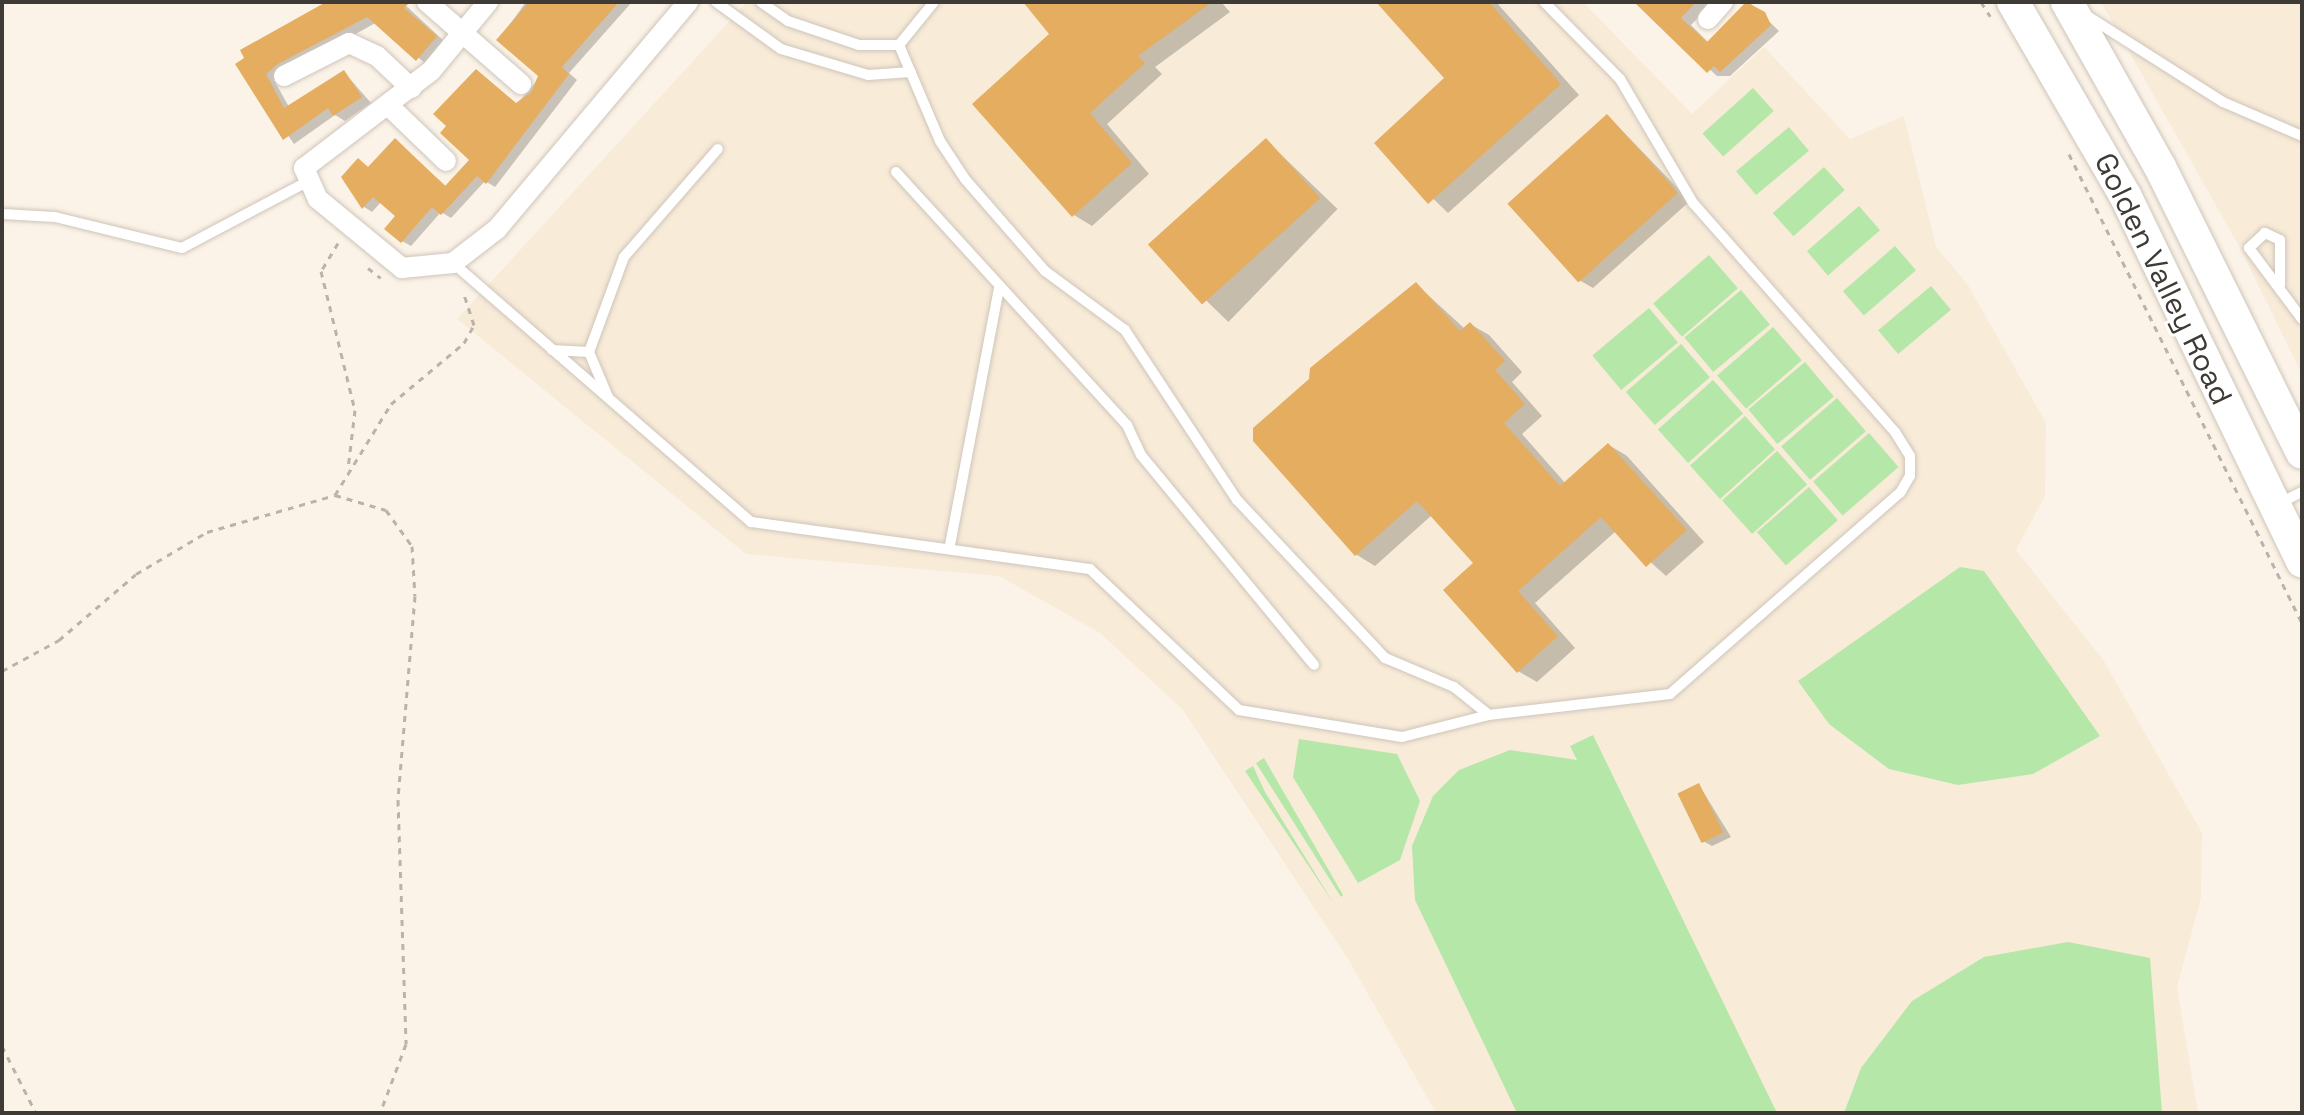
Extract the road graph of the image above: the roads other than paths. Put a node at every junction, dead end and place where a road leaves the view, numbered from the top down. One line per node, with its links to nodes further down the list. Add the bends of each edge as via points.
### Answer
1 (427, 2): 12 (street)
2 (488, 2): 12 (street)
3 (688, 2): 25 (street, via 497,229)
4 (716, 2): 14 (lane, via 781,49 868,75)
5 (761, 2): 13 (lane, via 788,21 859,45)
6 (934, 2): 13 (lane)
7 (1544, 2): 37 (lane, via 1620,79 1693,203 1895,432 1910,456 1910,476 1900,493 1670,694)
8 (1723, 2): 11 (street)
9 (2068, 4): 19 (lane, via 2118,28 2223,102); 32 (main road, Golden Valley Road, via 2160,167)
10 (2005, 15): 33 (main road, Golden Valley Road, via 2125,195)
11 (1708, 19)
12 (463, 35): 16 (street); 17 (street)
13 (899, 45): 14 (lane)
14 (911, 72): 37 (lane, via 965,179 1045,271 1125,330 1237,500 1385,658 1454,687)
15 (284, 76): 17 (street, via 349,43 377,56)
16 (521, 84)
17 (411, 88): 18 (street)
18 (389, 106): 21 (street); 23 (street, via 313,157 304,168)
19 (2302, 136)
20 (718, 149): 30 (lane, via 624,257)
21 (446, 161)
22 (896, 172): 27 (lane)
23 (305, 183): 24 (lane, via 182,248 55,217); 25 (street, via 387,260 402,268)
24 (2, 214)
25 (453, 263): 29 (lane)
26 (2280, 285): 26 (lane, via 2249,248 2265,233 2280,240); 28 (lane)
27 (999, 289): 34 (lane); 36 (lane, via 1127,425 1141,455)
28 (2302, 319)
29 (550, 349): 30 (lane); 31 (lane)
30 (589, 352): 31 (lane)
31 (610, 401): 34 (lane, via 751,522)
32 (2302, 453)
33 (2288, 499): 35 (main road, Golden Valley Road)
34 (950, 545): 37 (lane, via 1090,569 1239,710 1402,737)
35 (2302, 561)
36 (1314, 665)
37 (1489, 715)

